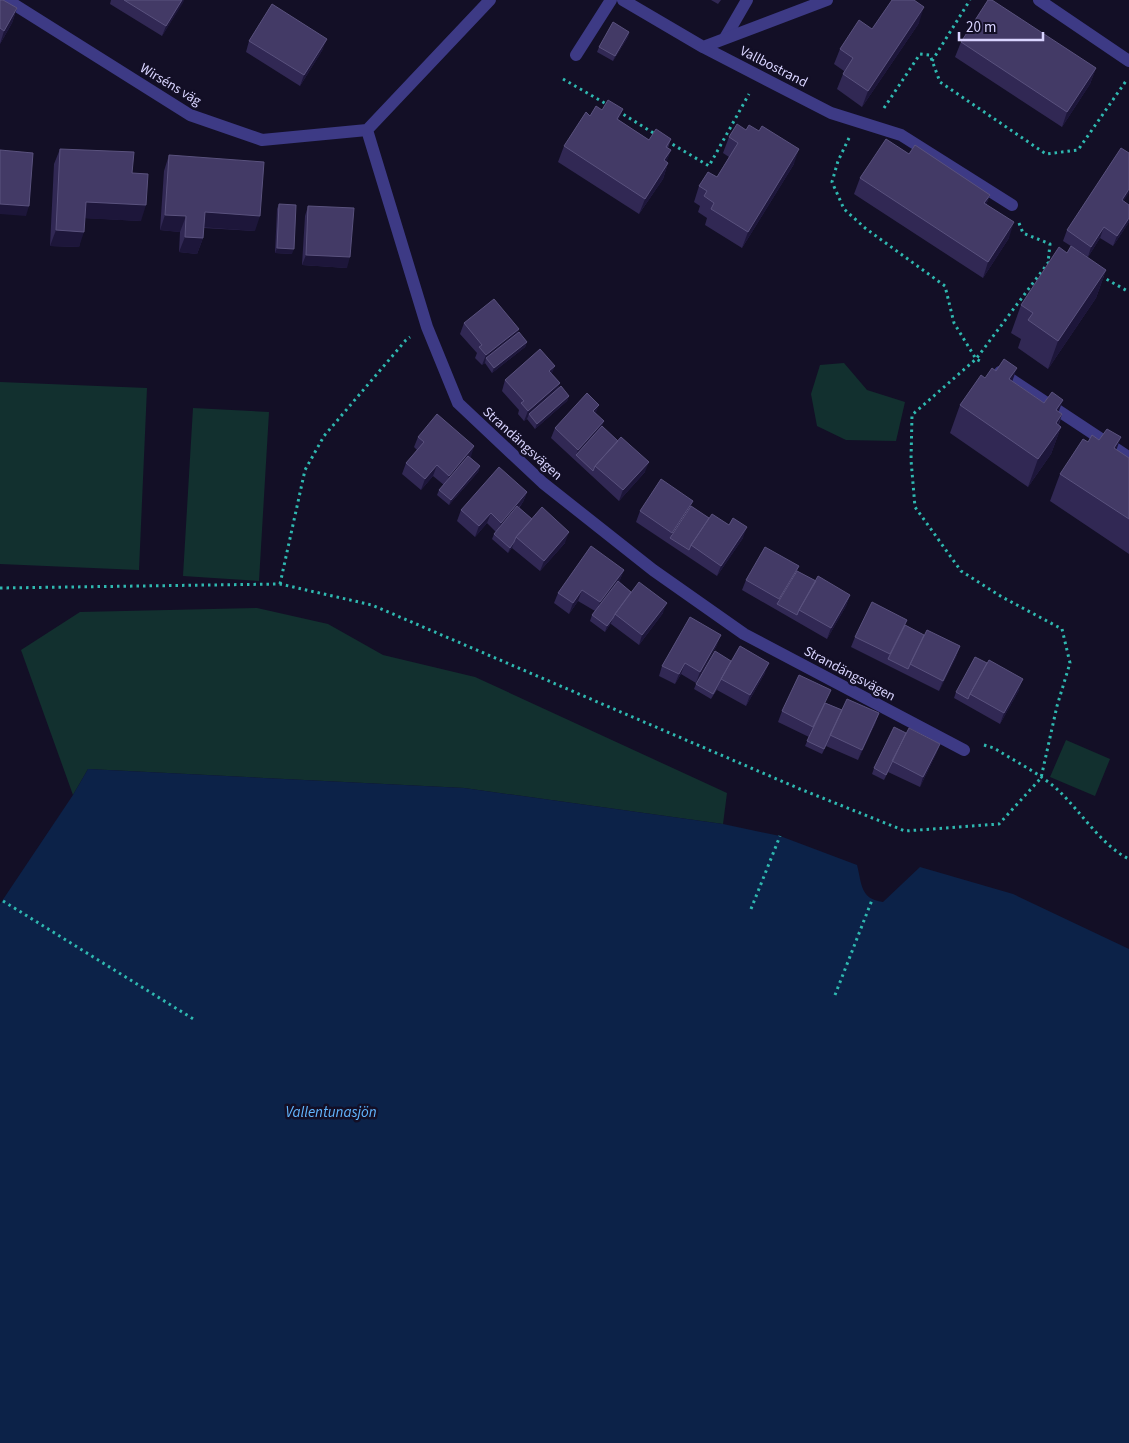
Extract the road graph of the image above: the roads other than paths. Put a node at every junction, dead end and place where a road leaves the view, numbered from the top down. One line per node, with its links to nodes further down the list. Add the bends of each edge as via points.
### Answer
1 (7, 0): 12 (street, Wirséns väg, via 190,115 262,140)
2 (490, 0): 12 (street)
3 (611, 0): 10 (street)
4 (623, 0): 9 (street, Vallbostrand)
5 (747, 0): 8 (street)
6 (826, 0): 8 (street, Vallbostrand)
7 (1039, 0): 11 (street)
8 (725, 38): 9 (street, Vallbostrand)
9 (703, 47): 13 (street, Vallbostrand, via 831,113 901,134)
10 (576, 55)
11 (1129, 61)
12 (367, 130): 16 (street, Strandängsvägen, via 428,327 458,404 543,482 638,558 744,634)
13 (1012, 205)
14 (1000, 372): 15 (street)
15 (1128, 453)
16 (964, 750)

